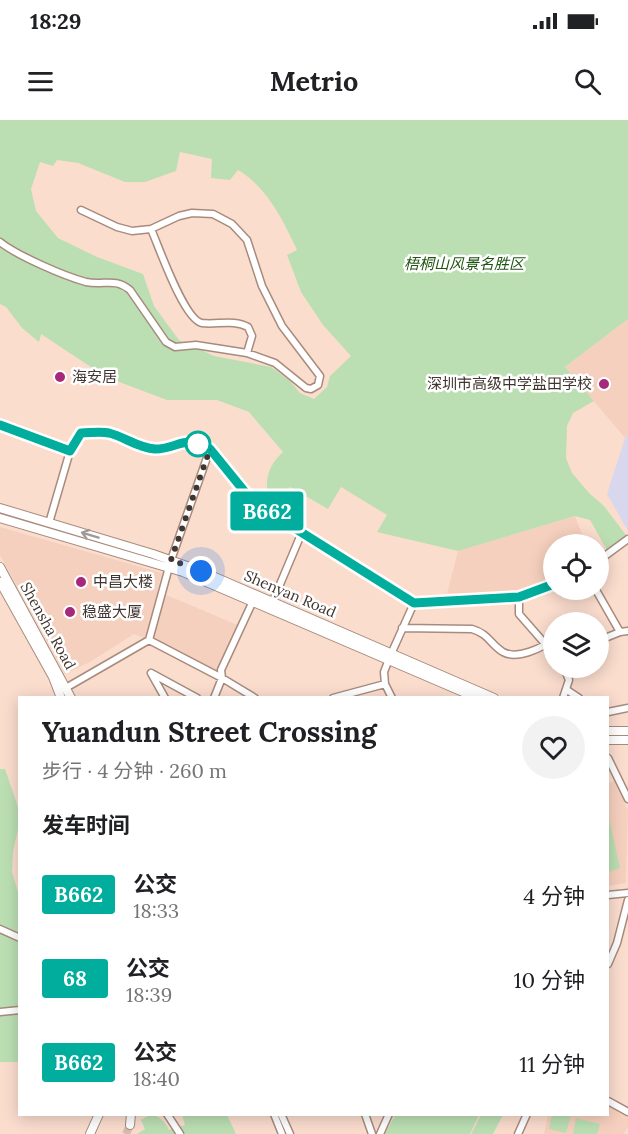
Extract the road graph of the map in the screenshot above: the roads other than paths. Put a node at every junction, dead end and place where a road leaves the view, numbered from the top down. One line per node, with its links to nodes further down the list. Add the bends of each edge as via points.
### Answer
1 (81, 210): 2 (street, via 125,230)
2 (151, 229): 4 (street, via 190,315 198,322 248,327 252,336); 4 (street, via 192,213 213,214 232,224 247,240 262,286 282,326 321,380 315,388 306,388 275,363)
3 (0, 242): 4 (street, via 77,279 123,284 166,342 175,347 196,345)
4 (247, 353)
5 (0, 425): 7 (street)
6 (210, 449): 7 (street, via 186,442 147,448 101,432 81,433); 11 (street, via 253,502); 14 (street)
7 (70, 451): 10 (street)
8 (0, 508): 10 (main road, Shenyan Road)
9 (2, 519): 14 (main road, Shenyan Road)
10 (49, 523): 14 (main road, Shenyan Road, one-way to 10)
11 (302, 532): 21 (street); 22 (street)
12 (628, 538): 13 (street)
13 (609, 553)
14 (170, 563): 19 (main road, Shenyan Road); 22 (main road, Shenyan Road); 26 (street)
15 (0, 567): 34 (main road, Shensha Road)
16 (0, 582): 34 (main road, Shensha Road)
17 (543, 588): 18 (street)
18 (519, 597): 21 (street); 27 (street, via 519,614)
19 (253, 600): 22 (main road, Shenyan Road); 30 (street, via 221,670)
20 (604, 600): 24 (street)
21 (414, 603): 23 (street)
22 (272, 604): 29 (main road, Shenyan Road)
23 (402, 628): 28 (street, via 472,629 488,637 501,651 513,655); 29 (street)
24 (624, 631): 25 (street)
25 (609, 637)
26 (149, 640): 30 (street); 34 (street)
27 (543, 642)
28 (543, 646)
29 (390, 655): 32 (street, via 384,672); 41 (main road, Shenyan Road); 42 (main road, Shenyan Road)
30 (222, 678): 37 (street); 38 (street)
31 (569, 678): 33 (street)
32 (385, 684): 39 (street); 40 (street)
33 (567, 690): 43 (street); 44 (street)
34 (62, 693)
35 (164, 696): 36 (street, via 151,673)
36 (193, 696)
37 (215, 696)
38 (252, 696)
39 (340, 696)
40 (391, 696)
41 (473, 696)
42 (489, 696)
43 (564, 696)
44 (576, 696)
45 (628, 708): 46 (street)
46 (609, 712)
47 (625, 731): 48 (main road); 49 (main road)
48 (609, 732)
49 (609, 739)
50 (609, 740): 51 (main road)
51 (627, 740): 52 (main road)
52 (609, 747)
53 (609, 760): 54 (street)
54 (628, 799)
55 (628, 893): 56 (street)
56 (609, 895)
57 (628, 900): 60 (street)
58 (0, 928): 59 (street)
59 (18, 937)
60 (609, 962)
61 (18, 1010): 62 (street)
62 (0, 1012)
63 (609, 1102): 64 (street)
64 (628, 1112)
65 (98, 1116): 74 (main road)
66 (131, 1116): 73 (main road)
67 (168, 1116): 75 (street)
68 (275, 1116): 76 (street)
69 (282, 1116): 77 (street)
70 (366, 1116): 78 (street)
71 (388, 1116): 79 (street)
72 (526, 1116): 80 (street)
73 (130, 1125)
74 (90, 1134)
75 (180, 1134)
76 (282, 1134)
77 (290, 1134)
78 (372, 1134)
79 (380, 1134)
80 (518, 1134)

